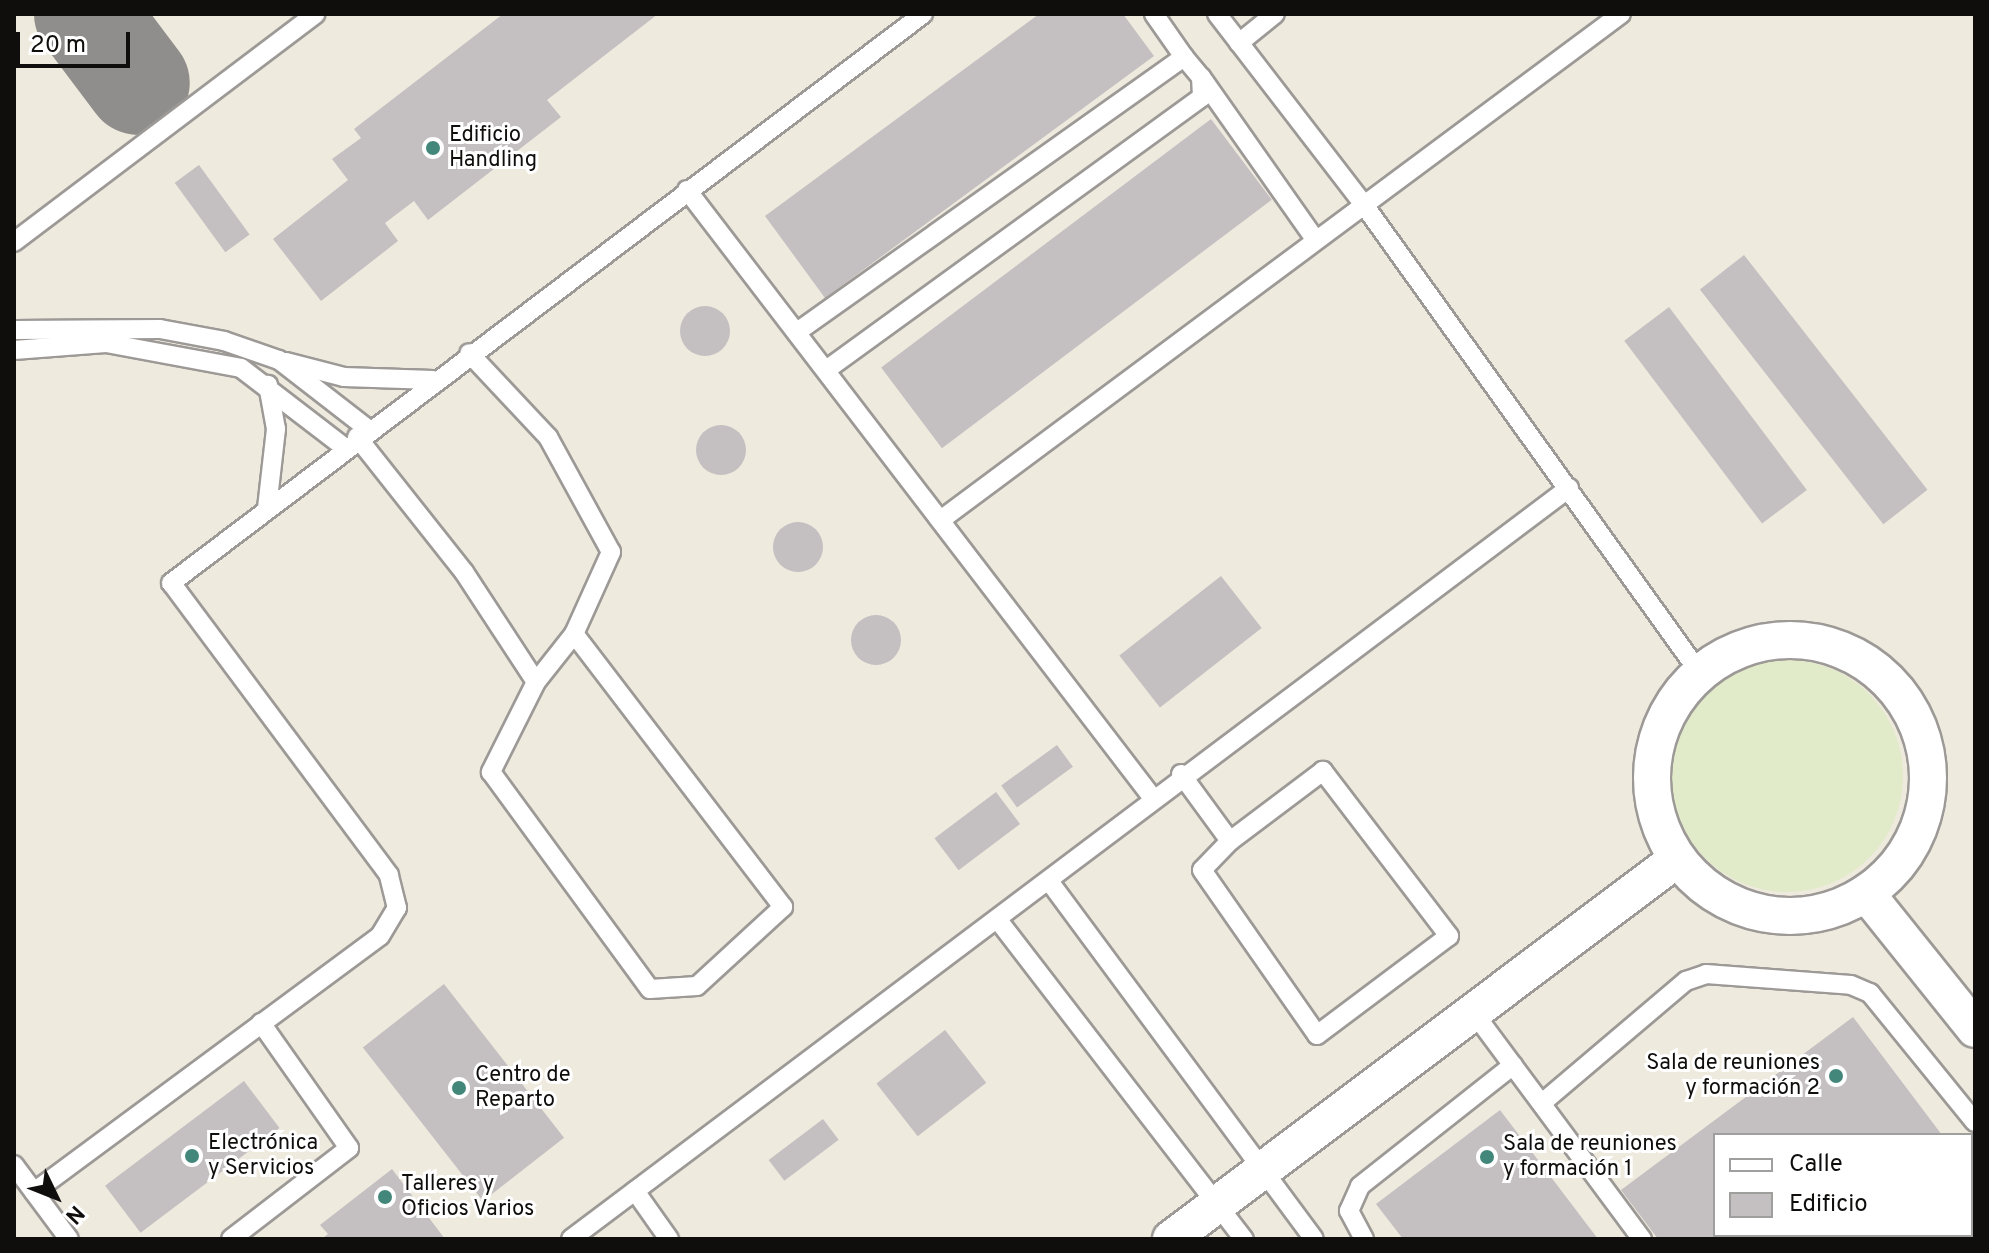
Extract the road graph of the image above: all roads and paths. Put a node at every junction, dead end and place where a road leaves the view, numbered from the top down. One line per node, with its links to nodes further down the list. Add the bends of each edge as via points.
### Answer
1 (316, 14): 13 (lane)
2 (923, 14): 10 (lane)
3 (1154, 14): 8 (lane)
4 (1217, 14): 7 (lane)
5 (1275, 14): 7 (lane)
6 (1621, 14): 11 (lane)
7 (1239, 43): 11 (lane)
8 (1184, 57): 9 (lane); 15 (lane)
9 (1201, 77): 12 (lane); 19 (lane, via 1202,97)
10 (687, 190): 15 (lane); 17 (lane)
11 (1362, 202): 12 (lane); 23 (lane)
12 (1314, 238): 25 (lane)
13 (14, 242)
14 (14, 330): 18 (lane, via 160,329)
15 (797, 332): 19 (lane)
16 (14, 350): 21 (lane, via 106,343 149,347 241,368)
17 (469, 353): 20 (lane); 26 (lane, via 548,437 611,552)
18 (279, 360): 20 (lane, via 344,377); 22 (lane)
19 (826, 370): 25 (lane)
20 (433, 380): 22 (lane)
21 (268, 385): 22 (lane); 24 (lane, via 276,429)
22 (356, 438): 24 (lane); 28 (lane, via 464,572)
23 (1569, 488): 27 (lane); 29 (lane)
24 (267, 508): 37 (lane, via 171,583 389,875 397,908 380,936)
25 (942, 519): 30 (lane)
26 (574, 634): 28 (lane); 28 (lane, via 783,907 697,986 650,989 491,772)
27 (1699, 672): 32 (street, via 1673,703 1656,741 1652,768 1658,823); 34 (street, via 1739,648 1798,640 1828,644 1869,662 1901,694 1922,734 1929,778 1921,823 1900,863)
28 (536, 682)
29 (1181, 774): 30 (lane); 31 (lane)
30 (1152, 797): 33 (lane)
31 (1230, 841): 31 (lane, via 1202,870 1317,1035 1449,936 1323,771)
32 (1677, 859): 34 (street, via 1707,889 1758,912 1786,917 1828,911); 36 (street)
33 (1049, 881): 35 (lane); 43 (lane)
34 (1866, 893): 38 (street)
35 (998, 920): 44 (lane); 46 (lane)
36 (1474, 1013): 39 (lane); 43 (street)
37 (261, 1023): 45 (lane); 48 (lane, via 349,1148)
38 (1975, 1029)
39 (1513, 1065): 40 (lane); 54 (lane, via 1360,1186 1349,1211)
40 (1542, 1103): 41 (lane, via 1686,981 1706,974 1851,985 1870,993); 55 (lane)
41 (1975, 1122)
42 (14, 1165): 45 (lane)
43 (1263, 1172): 46 (street); 53 (lane)
44 (635, 1191): 49 (lane); 50 (lane)
45 (34, 1192): 47 (lane)
46 (1217, 1205): 51 (street); 52 (lane)
47 (67, 1238)
48 (231, 1239)
49 (571, 1239)
50 (669, 1239)
51 (1171, 1239)
52 (1244, 1239)
53 (1314, 1239)
54 (1364, 1239)
55 (1642, 1239)

